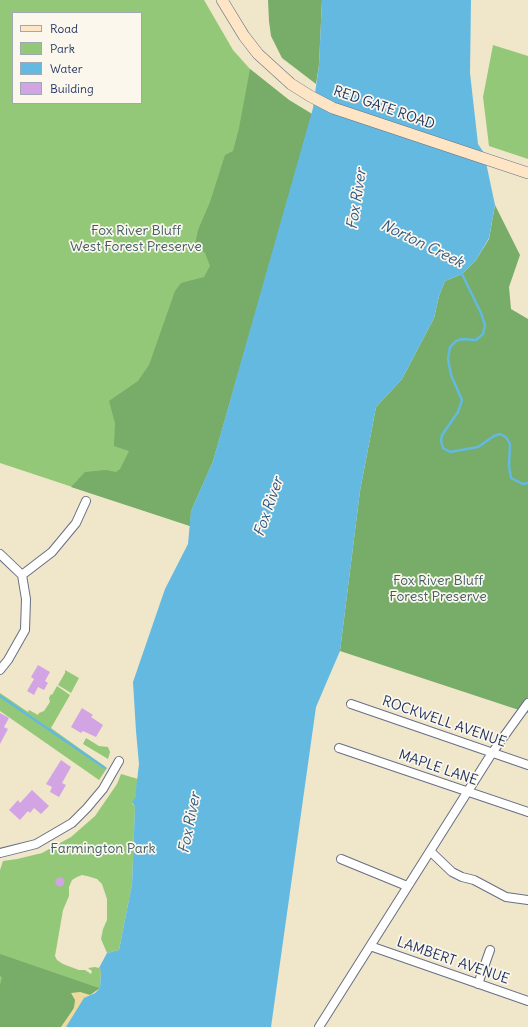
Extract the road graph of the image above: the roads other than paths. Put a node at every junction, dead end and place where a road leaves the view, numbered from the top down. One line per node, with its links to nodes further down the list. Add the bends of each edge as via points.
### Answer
1 (222, 0): 2 (main road, RED GATE ROAD, via 244,36 264,60 291,84 310,96 334,108)
2 (528, 173)
3 (86, 501): 5 (street, via 76,523 52,552)
4 (0, 554): 5 (street)
5 (22, 575): 6 (street, via 26,599 25,630)
6 (0, 670)
7 (528, 703): 10 (street)
8 (351, 704): 10 (street, ROCKWELL AVENUE)
9 (339, 748): 13 (street, MAPLE LANE)
10 (492, 752): 12 (street, ROCKWELL AVENUE); 13 (street)
11 (119, 761): 16 (street, via 103,789 72,823 36,844)
12 (528, 765)
13 (467, 791): 14 (street, MAPLE LANE); 15 (street)
14 (528, 812)
15 (430, 851): 18 (street); 19 (street, via 452,872 462,877 474,880 506,897)
16 (0, 853)
17 (341, 859): 18 (street)
18 (407, 886): 20 (street)
19 (528, 900)
20 (370, 946): 22 (street, LAMBERT AVENUE); 24 (street)
21 (490, 950): 22 (street)
22 (478, 984): 23 (street, LAMBERT AVENUE)
23 (528, 1001)
24 (319, 1027)

